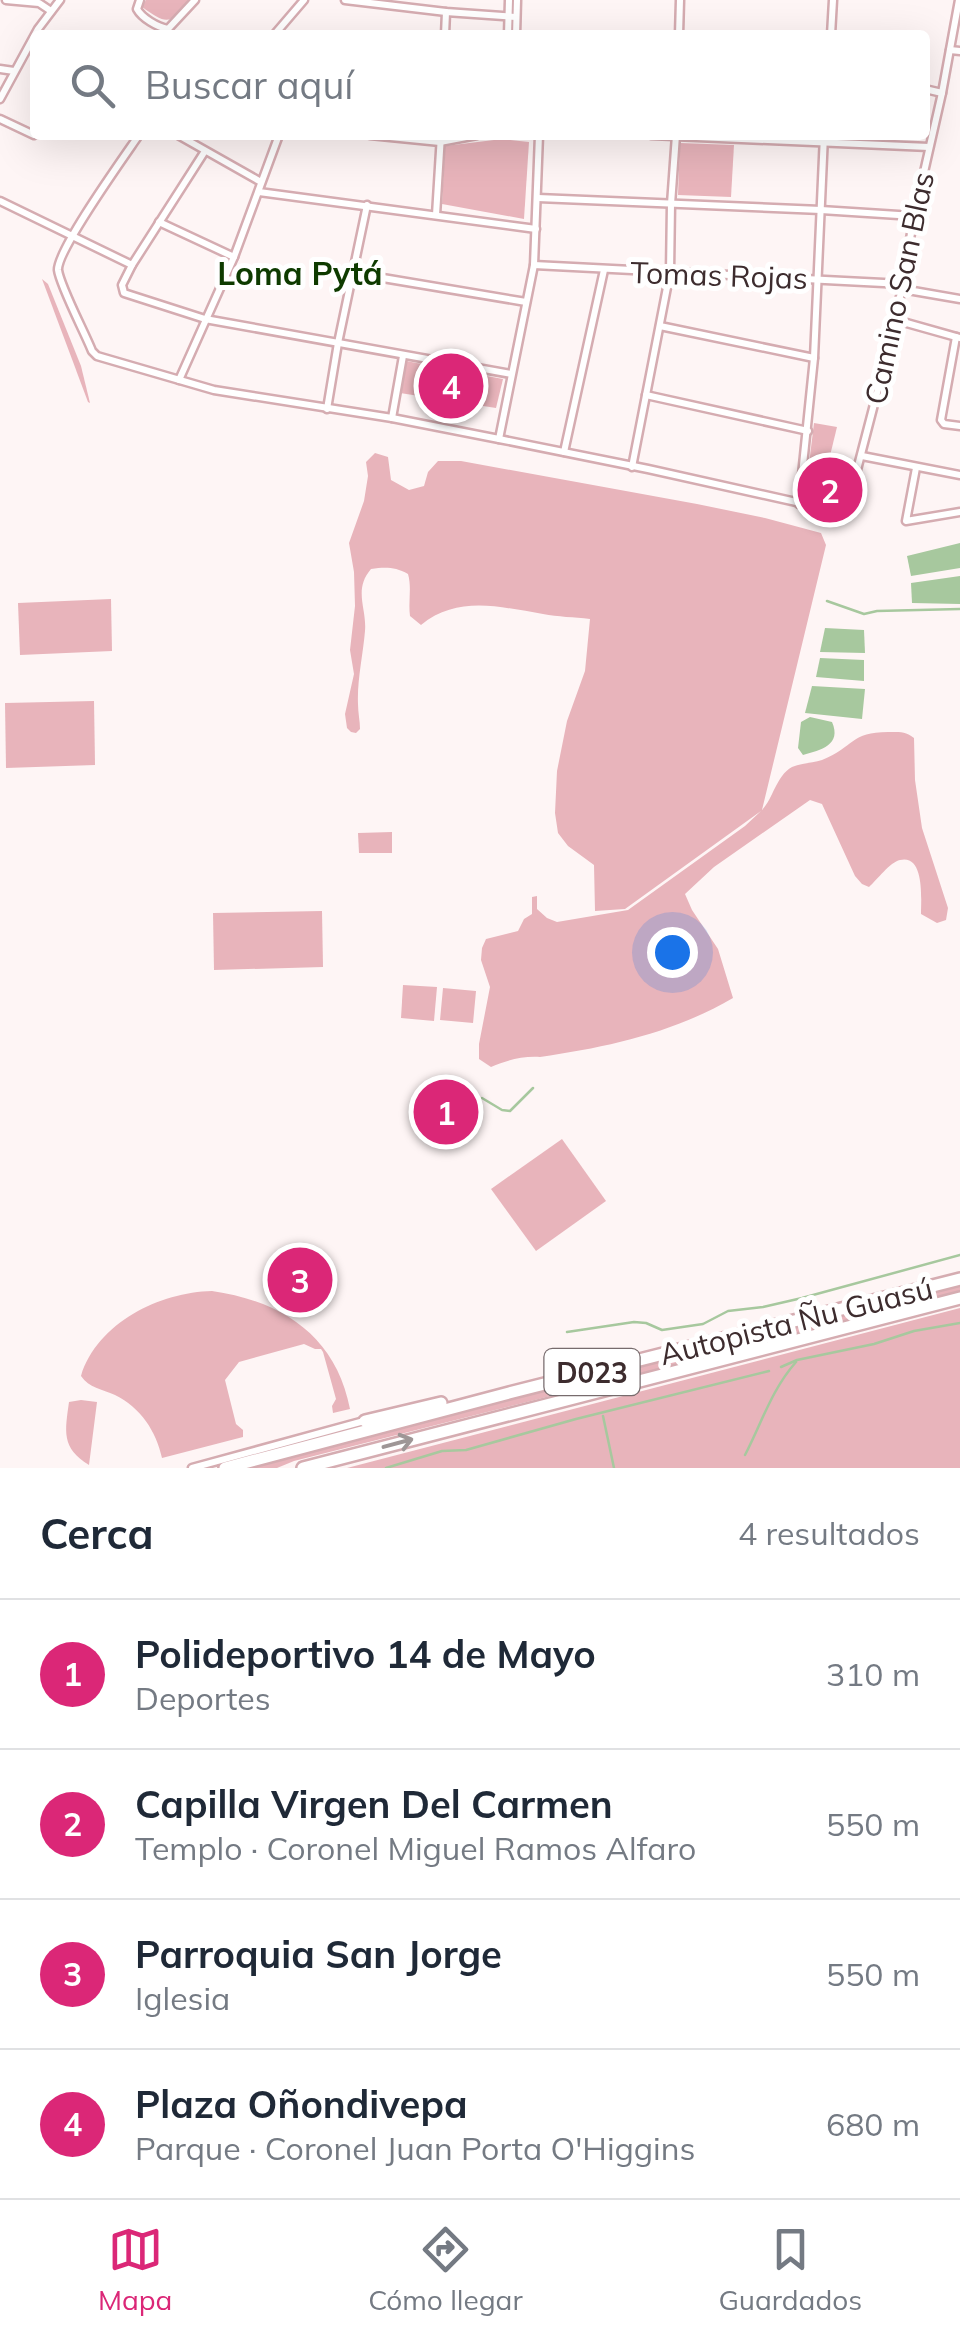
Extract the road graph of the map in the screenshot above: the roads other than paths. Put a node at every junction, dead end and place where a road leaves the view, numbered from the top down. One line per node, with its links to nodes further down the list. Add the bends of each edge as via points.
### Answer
1 (6, 0): 12 (street)
2 (60, 0): 12 (street)
3 (140, 0): 4 (street, via 140,14 168,28)
4 (195, 0)
5 (304, 0): 16 (street)
6 (345, 0): 13 (street)
7 (509, 0): 14 (street)
8 (517, 0): 14 (street)
9 (680, 0): 20 (street)
10 (833, 0): 21 (street)
11 (959, 0): 25 (street, Camino San Blas)
12 (51, 11): 15 (street)
13 (446, 12): 14 (street); 17 (street)
14 (512, 17): 18 (street); 19 (street)
15 (38, 30)
16 (278, 30)
17 (444, 30)
18 (509, 30)
19 (515, 30)
20 (679, 30)
21 (831, 30)
22 (30, 42): 23 (street)
23 (26, 48): 24 (street); 28 (street)
24 (30, 50)
25 (950, 50): 26 (street); 30 (street, Camino San Blas)
26 (960, 51)
27 (0, 70): 28 (street)
28 (14, 72): 31 (street)
29 (930, 90): 30 (street)
30 (942, 93): 42 (street, Camino San Blas)
31 (0, 99)
32 (0, 119): 33 (street)
33 (30, 133)
34 (136, 140): 55 (street)
35 (186, 140): 43 (street)
36 (277, 140): 44 (street)
37 (440, 140): 51 (street)
38 (539, 140): 46 (street)
39 (676, 140): 49 (street)
40 (824, 140): 50 (street)
41 (847, 140): 42 (street)
42 (929, 147): 52 (street, Camino San Blas)
43 (206, 152): 44 (street); 53 (street)
44 (261, 182): 45 (street)
45 (258, 192): 48 (street); 56 (street)
46 (538, 198): 49 (street); 54 (street)
47 (0, 201): 55 (street)
48 (367, 204): 51 (street); 60 (street)
49 (671, 204): 50 (street); 61 (street)
50 (821, 210): 52 (street); 62 (street)
51 (436, 215): 54 (street)
52 (914, 216): 63 (street, Camino San Blas)
53 (159, 222): 56 (street); 57 (street)
54 (536, 229): 58 (street)
55 (73, 236): 57 (street); 74 (street, via 58,271 94,354)
56 (234, 256): 66 (street)
57 (132, 265): 66 (street, via 124,293)
58 (534, 265): 59 (street, Tomas Rojas); 65 (street)
59 (604, 270): 61 (street, Tomas Rojas); 81 (street)
60 (353, 272): 65 (street); 70 (street)
61 (670, 272): 62 (street, Tomas Rojas); 68 (street)
62 (818, 279): 63 (street, Tomas Rojas); 72 (street)
63 (903, 286): 64 (street, Tomas Rojas); 67 (street, Camino San Blas)
64 (960, 299)
65 (526, 302): 73 (street)
66 (205, 319): 70 (street); 74 (street)
67 (896, 320): 69 (street); 82 (street, Camino San Blas)
68 (660, 326): 72 (street); 75 (street)
69 (958, 338): 78 (street, via 941,420)
70 (338, 343): 71 (street); 76 (street)
71 (403, 356): 73 (street); 77 (street)
72 (814, 358): 79 (street)
73 (511, 374): 80 (street)
74 (179, 380): 76 (street)
75 (646, 395): 79 (street); 83 (street)
76 (328, 409): 77 (street)
77 (392, 418): 80 (street)
78 (960, 426)
79 (808, 431): 86 (street)
80 (499, 439): 81 (street)
81 (564, 452): 83 (street)
82 (862, 456): 84 (street); 86 (street, Camino San Blas, via 847,508)
83 (632, 466): 86 (street)
84 (916, 468): 85 (street); 87 (street, via 906,521)
85 (960, 475)
86 (798, 504)
87 (960, 512)
88 (960, 1279): 90 (highway, Autopista Ñu Guasú / D023)
89 (960, 1298): 94 (highway, Autopista Ñu Guasú / D023, one-way to 89)
90 (509, 1393): 91 (highway); 93 (highway, Autopista Ñu Guasú / D023)
91 (365, 1421): 92 (street)
92 (192, 1468)
93 (225, 1468)
94 (304, 1468)

